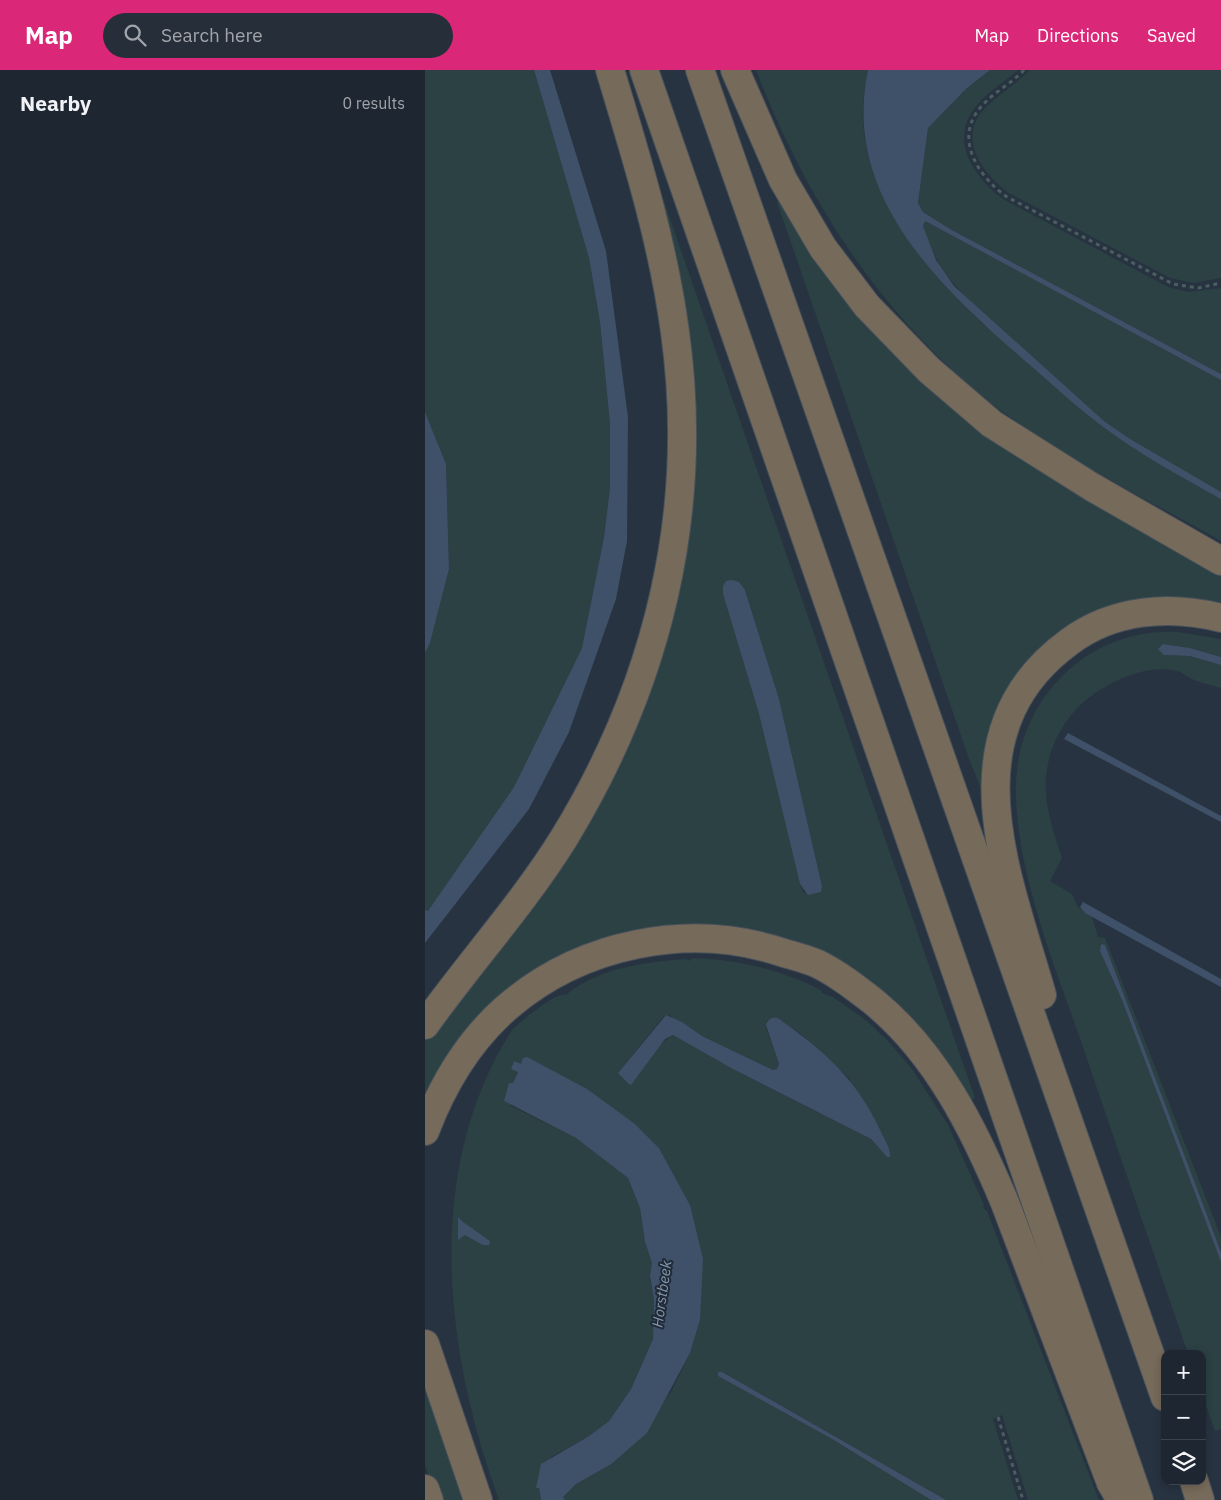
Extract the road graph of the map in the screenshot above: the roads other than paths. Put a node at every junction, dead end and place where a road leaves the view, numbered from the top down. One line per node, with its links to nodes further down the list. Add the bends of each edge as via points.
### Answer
1 (610, 70): 7 (highway, via 651,209 676,332 683,454 670,570 640,685 586,802 533,884)
2 (644, 70): 17 (highway)
3 (700, 70): 9 (highway)
4 (735, 70): 5 (highway, via 783,180 823,248 867,306 929,370 992,424 1092,487)
5 (1221, 561)
6 (1221, 618): 9 (highway, via 1170,610 1144,612 1097,625 1077,636 1042,665 1026,684 1005,728 996,765 1000,846)
7 (425, 1025)
8 (425, 1131): 16 (highway, via 436,1102 462,1058 499,1016 532,988 588,958 643,943 691,937 747,942 817,964 854,987 899,1026 951,1092 1005,1203 1111,1483)
9 (1118, 1264): 11 (highway)
10 (425, 1344): 15 (highway)
11 (1164, 1395)
12 (1195, 1485): 18 (highway)
13 (425, 1489): 14 (highway)
14 (429, 1500)
15 (478, 1500)
16 (1121, 1500)
17 (1139, 1500)
18 (1200, 1500)

